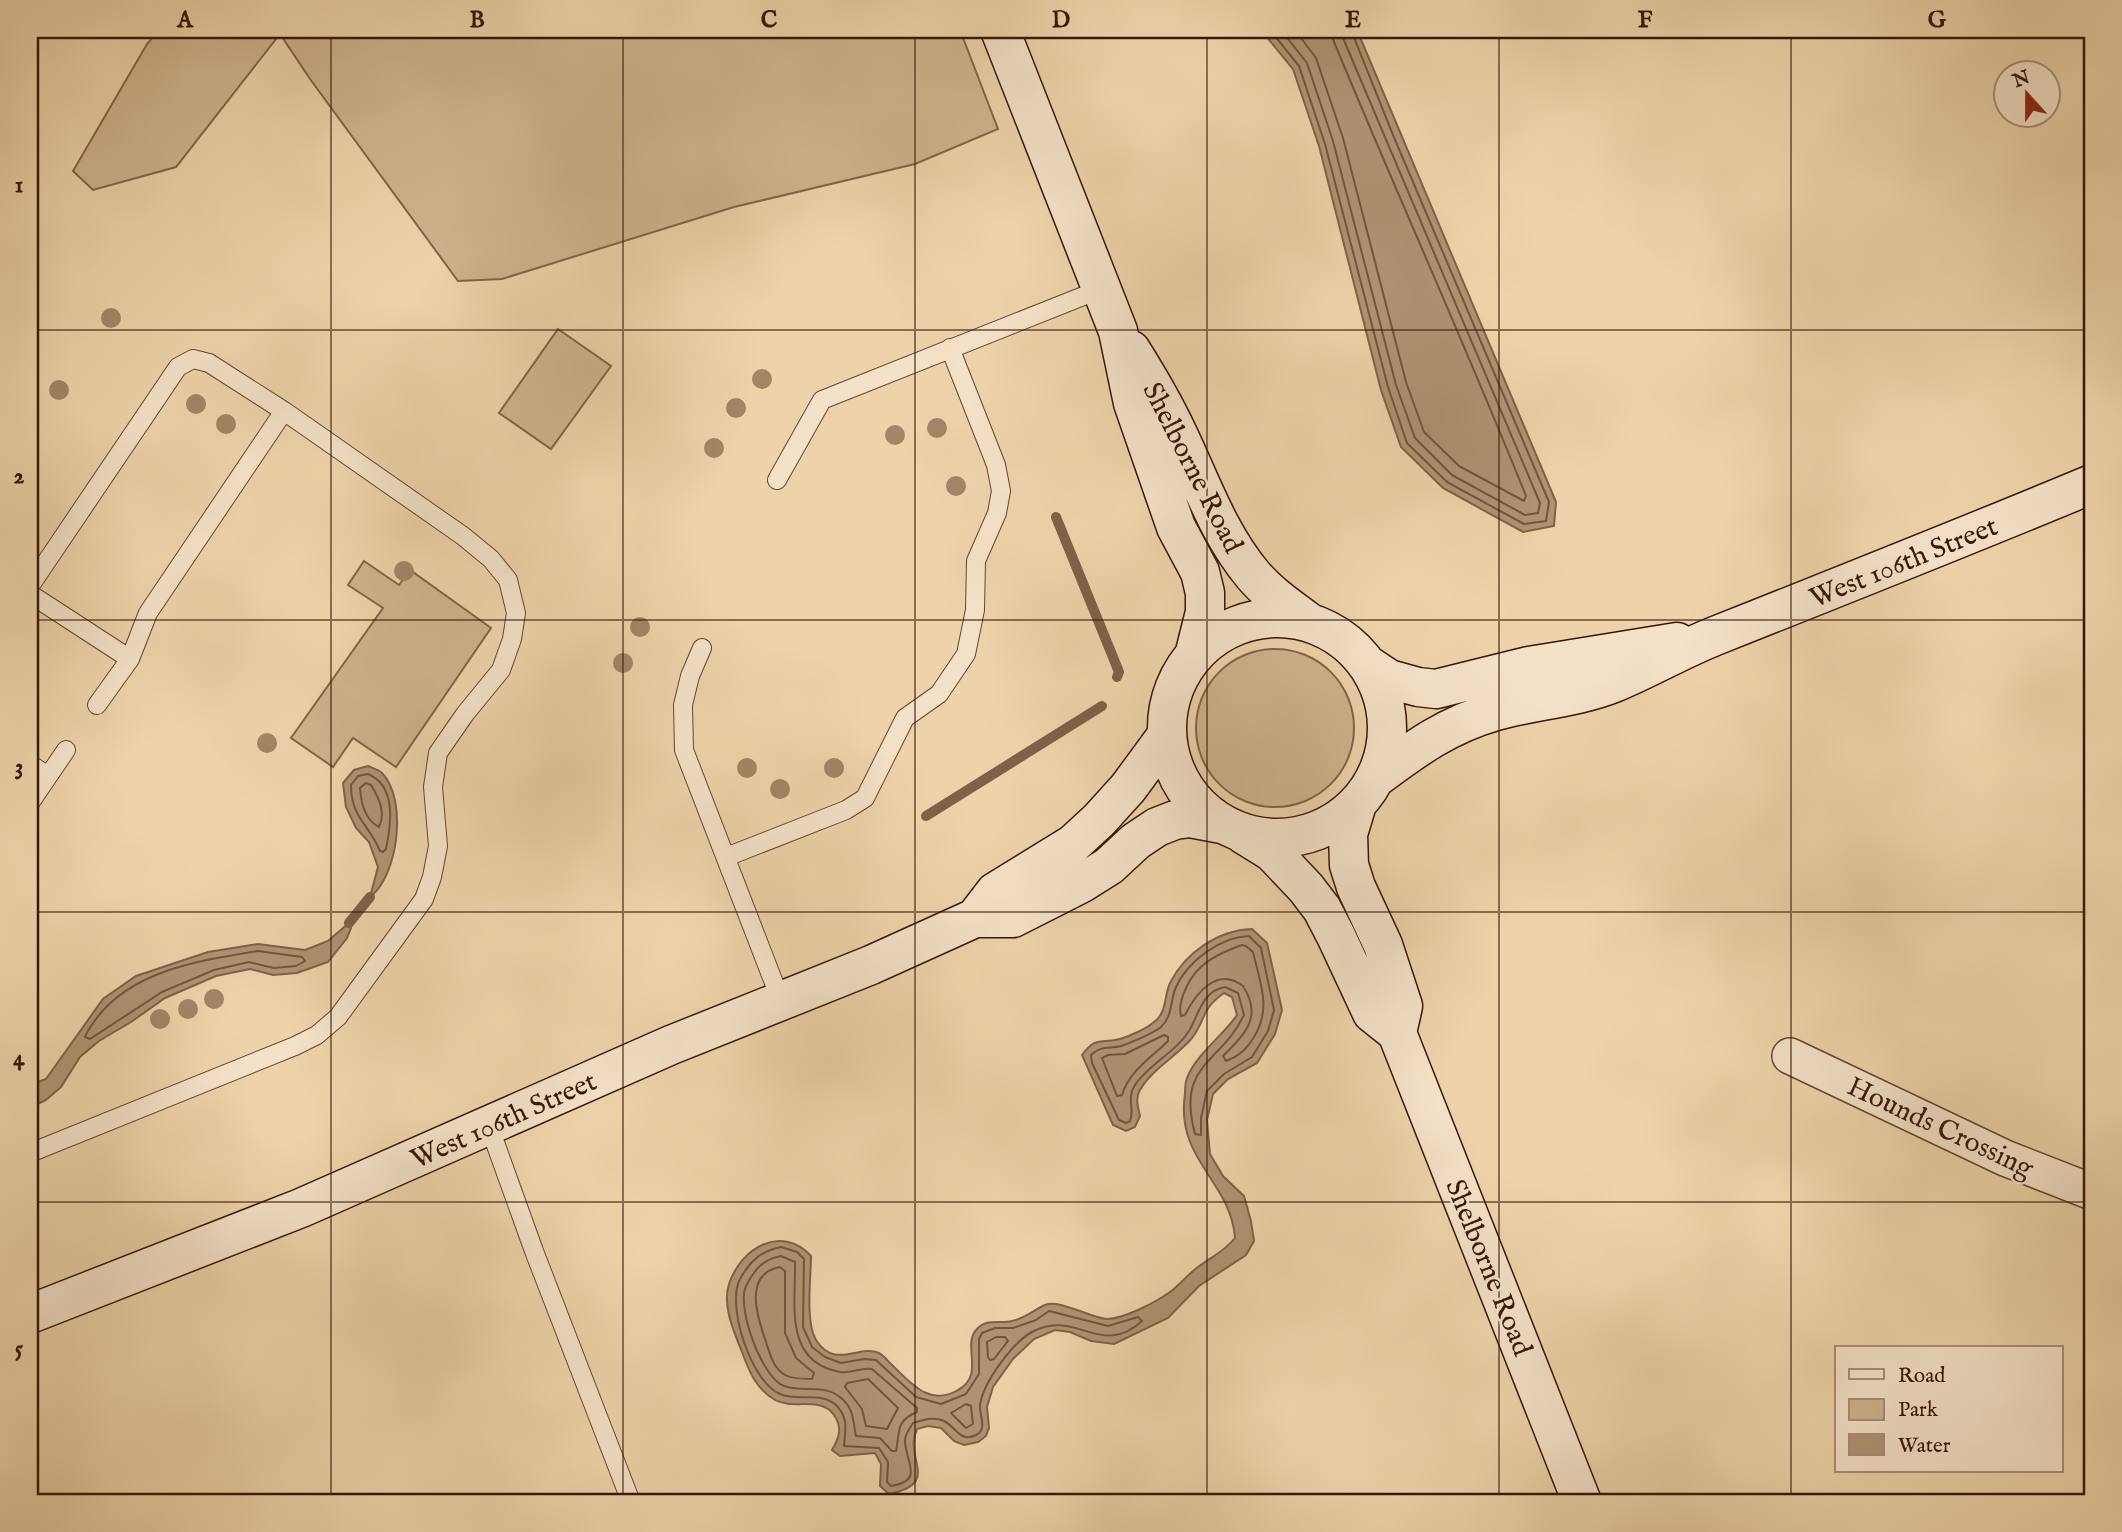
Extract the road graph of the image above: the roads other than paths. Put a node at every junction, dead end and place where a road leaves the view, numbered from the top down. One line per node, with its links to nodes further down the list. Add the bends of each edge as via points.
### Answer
1 (1000, 30): 2 (street, Shelborne Road)
2 (1101, 289): 3 (street, Shelborne Road); 4 (lane)
3 (1118, 331): 10 (street, Shelborne Road, via 1153,384 1230,543 1254,577); 13 (street, Shelborne Road, via 1133,403 1176,527 1200,572 1205,593 1204,620)
4 (950, 348): 6 (lane, via 822,400); 24 (lane, via 996,465 1001,491 997,513 976,561 975,610 966,654 939,694 905,718 865,798 846,810)
5 (284, 411): 8 (lane, via 209,363 193,359 178,368); 14 (lane, via 148,613); 30 (lane, via 463,536 508,580 516,613 501,670 438,753 433,787 438,846 432,877 424,898 338,1017 317,1035)
6 (777, 480)
7 (2092, 484): 11 (street, West 106th Street)
8 (30, 586)
9 (30, 594): 14 (lane)
10 (1311, 623): 13 (street, via 1280,618 1248,622 1218,635); 15 (street, via 1343,640)
11 (1714, 637): 15 (street, West 106th Street, via 1529,666 1436,689 1390,679); 21 (street, West 106th Street, via 1612,684 1499,710 1452,726 1420,744)
12 (702, 648): 24 (lane, via 683,705 684,750)
13 (1194, 656): 17 (street, via 1173,693)
14 (130, 659): 16 (lane)
15 (1368, 665): 21 (street, via 1384,700 1388,739)
16 (97, 705)
17 (1167, 735): 23 (street, via 1172,761 1194,802); 25 (street, West 106th Street, via 1100,820 1073,844 996,892)
18 (66, 750): 20 (lane)
19 (30, 764): 20 (lane)
20 (48, 776): 22 (lane)
21 (1367, 791): 23 (street, via 1342,818 1304,835 1263,838); 27 (street, Shelborne Road, via 1348,834 1349,865 1403,1006)
22 (30, 803)
23 (1232, 829): 25 (street, West 106th Street, via 1190,818 1175,820 1157,827 1109,866 1051,900 1013,918); 27 (street, Shelborne Road, via 1272,852 1306,888 1327,918 1372,1013)
24 (726, 857): 26 (lane)
25 (975, 918): 26 (street, West 106th Street)
26 (781, 1001): 29 (street, West 106th Street)
27 (1397, 1033): 34 (street, Shelborne Road)
28 (1790, 1056): 31 (street, Hounds Crossing, via 2005,1157)
29 (489, 1126): 32 (street, West 106th Street, via 301,1208); 33 (lane)
30 (30, 1153)
31 (2092, 1192)
32 (30, 1314)
33 (631, 1502)
34 (1583, 1502)

